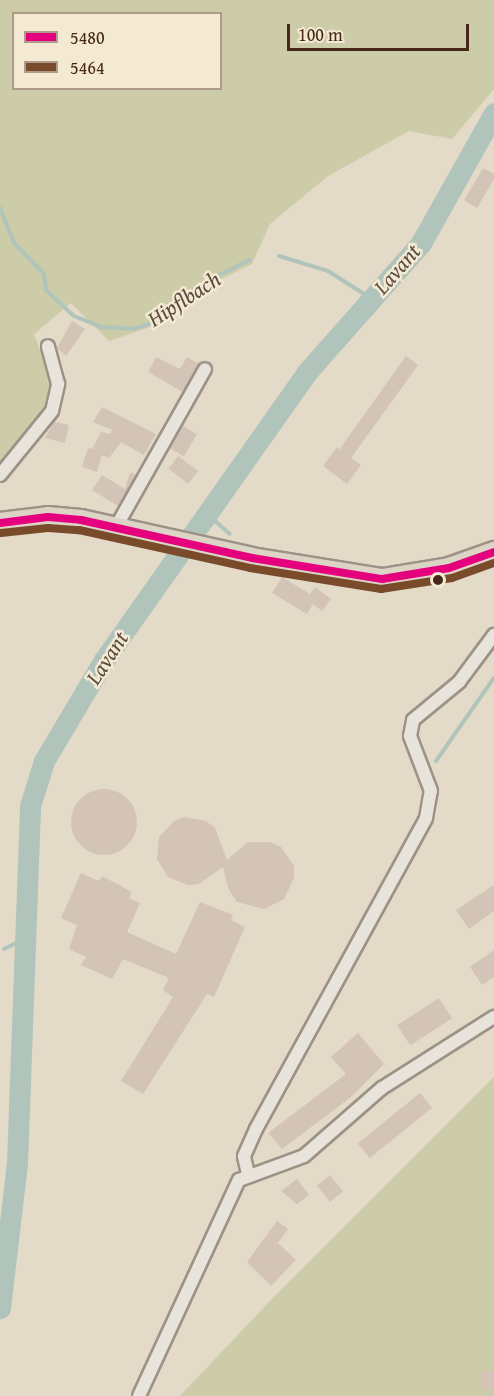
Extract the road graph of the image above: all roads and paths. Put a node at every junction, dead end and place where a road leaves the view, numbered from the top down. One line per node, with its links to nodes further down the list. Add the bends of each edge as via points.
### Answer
1 (48, 346): 3 (street, via 58,384 52,411)
2 (205, 369): 5 (street)
3 (0, 475)
4 (0, 523): 5 (main road, via 48,518)
5 (116, 527): 6 (main road, via 228,552 382,579 449,568)
6 (494, 552)
7 (494, 635): 9 (street, via 459,682 413,720 410,736 431,791 426,818 256,1129 244,1156)
8 (494, 1017): 9 (street, via 382,1088 304,1156)
9 (248, 1174): 10 (street, via 232,1189)
10 (139, 1396)

